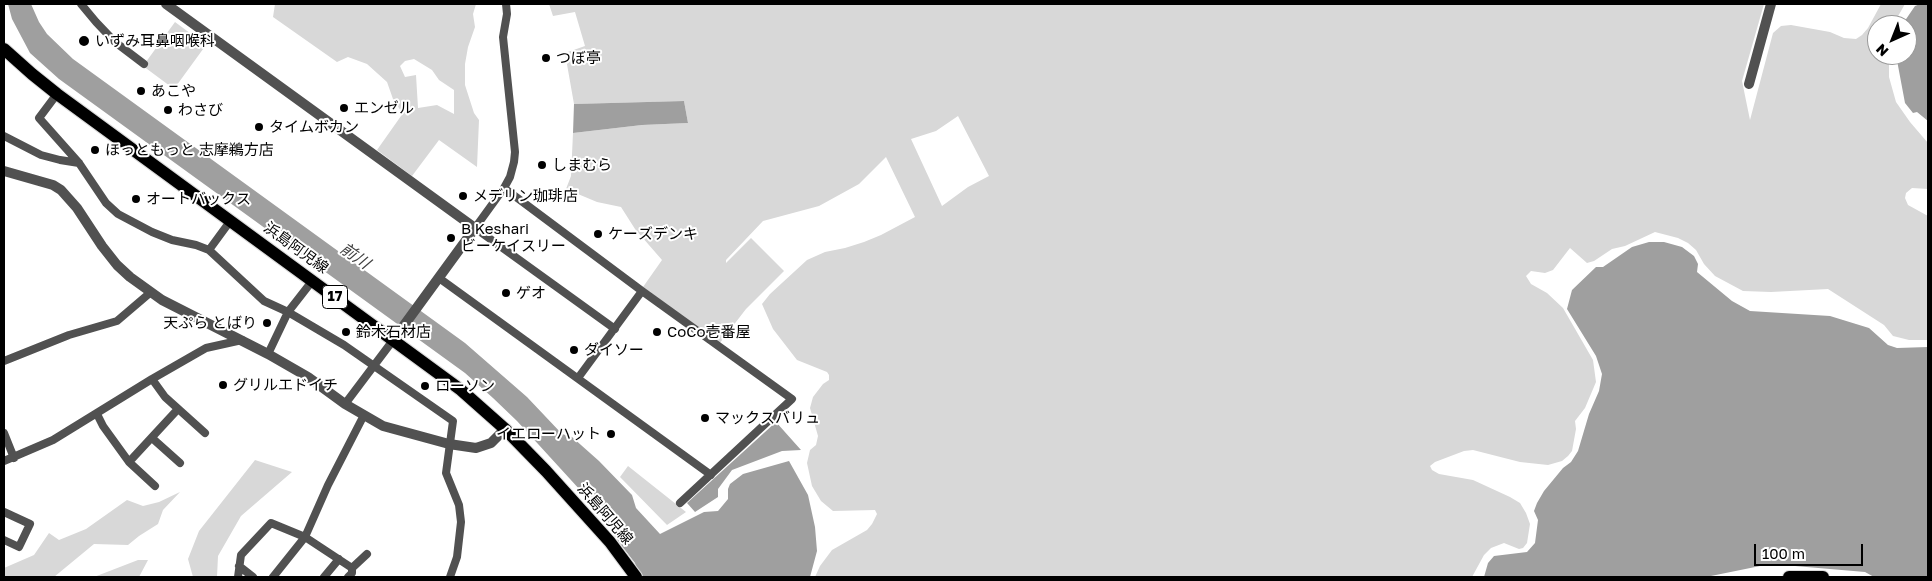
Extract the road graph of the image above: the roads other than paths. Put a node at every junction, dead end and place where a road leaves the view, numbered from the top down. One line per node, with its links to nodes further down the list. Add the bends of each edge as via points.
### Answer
1 (81, 4): 6 (street, via 115,42)
2 (166, 4): 14 (street)
3 (506, 4): 12 (street, via 503,38 515,152 513,170)
4 (1771, 4): 7 (street)
5 (4, 49): 8 (main road, 浜島阿児線 / 17)
6 (144, 64)
7 (1749, 84)
8 (57, 94): 10 (street, via 39,118); 13 (main road, 浜島阿児線 / 17)
9 (4, 136): 10 (street, via 41,155)
10 (80, 163): 15 (street, via 106,203 118,214 172,240)
11 (4, 171): 19 (street, via 54,185 77,208 117,264)
12 (504, 188): 14 (street); 18 (street)
13 (231, 220): 15 (street); 17 (main road, 浜島阿児線 / 17)
14 (475, 228): 16 (street); 21 (street)
15 (209, 250): 20 (street, via 264,301)
16 (439, 278): 22 (street); 27 (street)
17 (313, 280): 20 (street); 22 (main road, 浜島阿児線 / 17)
18 (642, 291): 21 (street); 42 (street, via 792,399)
19 (151, 292): 23 (street); 25 (street, via 116,321 69,335)
20 (288, 312): 24 (street); 26 (street)
21 (615, 329): 27 (street)
22 (396, 336): 26 (street); 33 (main road, 浜島阿児線 / 17)
23 (242, 340): 24 (street); 28 (street, via 206,348)
24 (268, 354): 29 (street)
25 (4, 361)
26 (375, 366): 29 (street); 37 (street, via 453,421)
27 (578, 378): 42 (street)
28 (152, 379): 30 (street); 31 (street)
29 (345, 404): 32 (street)
30 (178, 409): 35 (street); 36 (street)
31 (98, 414): 38 (street); 40 (street)
32 (364, 415): 37 (street, via 383,426); 46 (street)
33 (505, 429): 37 (street, via 486,446 476,448); 58 (main road, 浜島阿児線 / 17, via 610,542)
34 (4, 433): 38 (street)
35 (205, 433)
36 (152, 438): 40 (street); 41 (street)
37 (449, 444): 57 (street, via 446,473 459,505 460,522)
38 (14, 458): 39 (street)
39 (4, 461)
40 (129, 462): 43 (street)
41 (180, 463)
42 (711, 475): 44 (street)
43 (155, 486)
44 (680, 503)
45 (4, 512): 47 (street, via 30,524 19,547)
46 (305, 536): 49 (street); 50 (street, via 271,523 241,555); 54 (street)
47 (4, 540)
48 (367, 554): 51 (street)
49 (339, 559): 51 (street); 55 (street)
50 (239, 566): 52 (street); 53 (street)
51 (352, 568): 56 (street)
52 (238, 577)
53 (253, 577)
54 (273, 577)
55 (324, 577)
56 (348, 577)
57 (450, 577)
58 (636, 577)
59 (1789, 577): 60 (main road)
60 (1823, 577)

